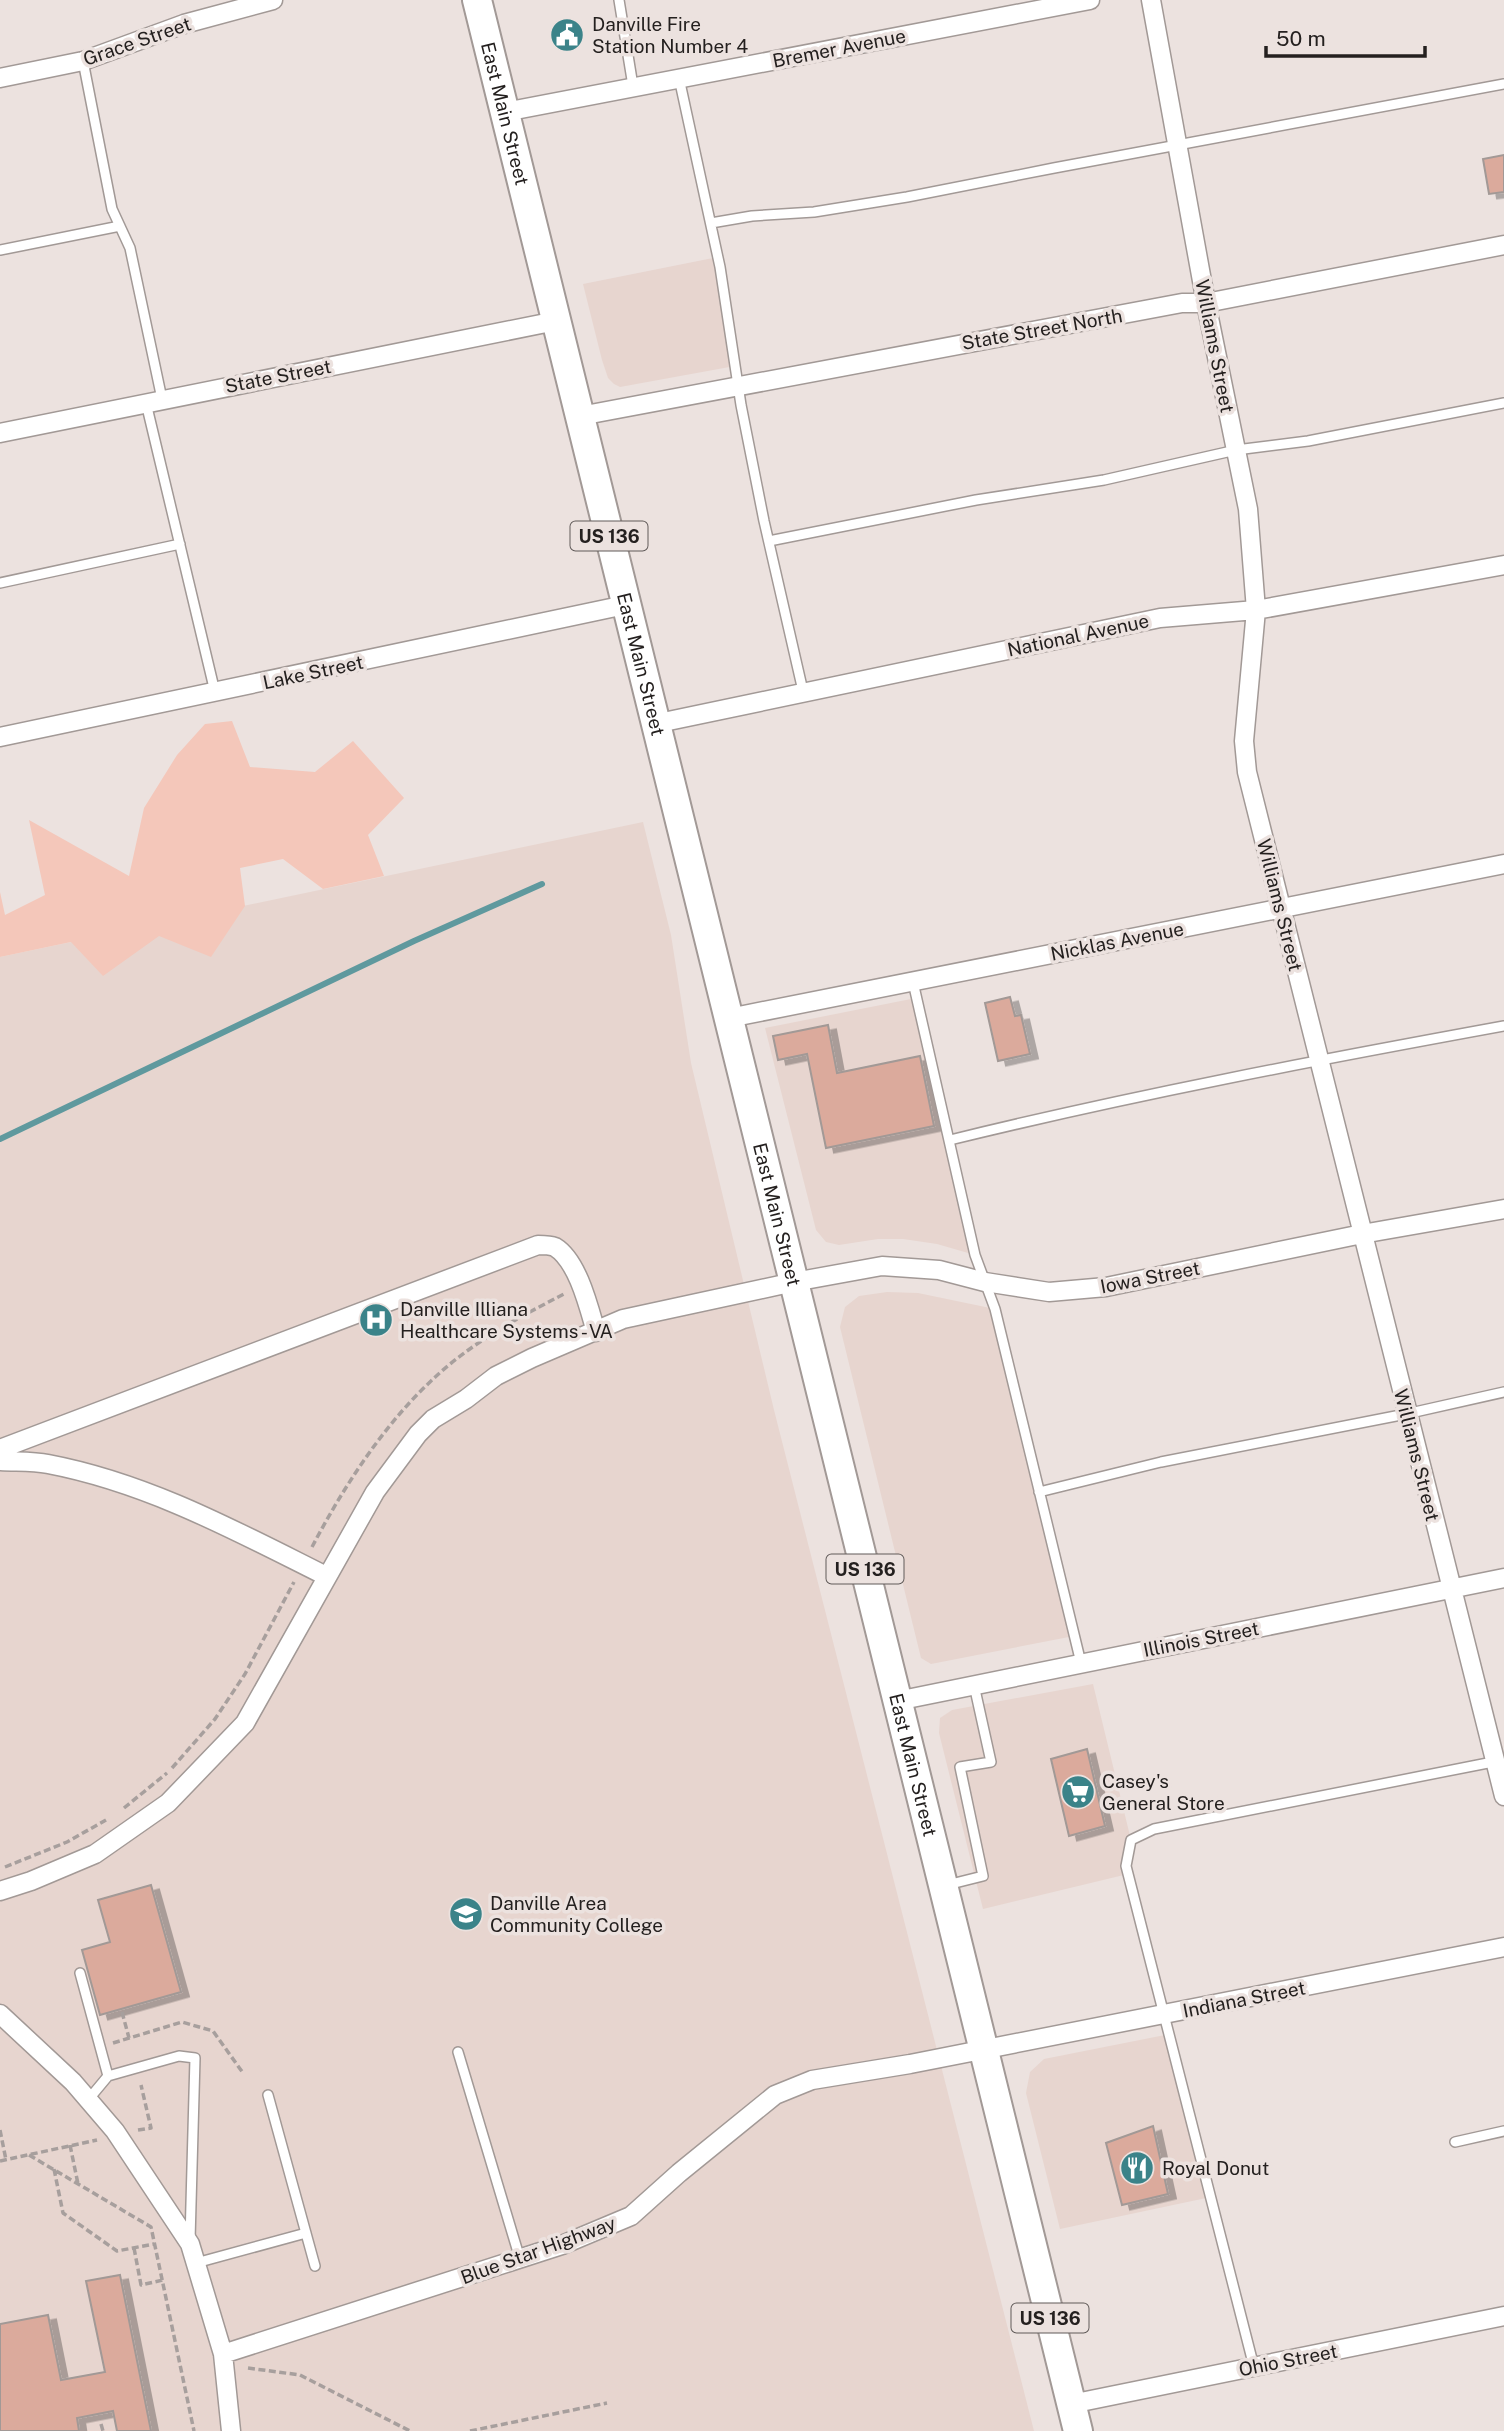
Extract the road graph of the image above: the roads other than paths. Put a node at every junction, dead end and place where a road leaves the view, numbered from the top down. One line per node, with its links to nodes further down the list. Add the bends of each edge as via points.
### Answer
1 (273, 0): 6 (street, Grace Street, via 184,24)
2 (477, 0): 11 (main road, East Main Street / US 136)
3 (619, 0): 10 (lane)
4 (1090, 0): 8 (street, Bremer Avenue)
5 (1151, 0): 12 (street, Williams Street)
6 (83, 61): 7 (street, Grace Street); 14 (lane, via 112,209)
7 (0, 78)
8 (679, 78): 10 (street, Bremer Avenue); 13 (lane)
9 (1504, 84): 12 (lane)
10 (633, 86): 11 (street, Bremer Avenue)
11 (505, 112): 18 (main road, East Main Street / US 136)
12 (1177, 145): 13 (lane, via 907,197); 17 (street, Williams Street)
13 (710, 223): 19 (lane)
14 (120, 226): 16 (lane); 20 (lane, via 130,248)
15 (1504, 245): 17 (street, State Street North)
16 (0, 250)
17 (1206, 303): 19 (street, State Street North, via 1182,303); 24 (street, Williams Street)
18 (556, 321): 20 (street, State Street); 22 (main road, East Main Street / US 136)
19 (738, 385): 22 (street, State Street North); 25 (lane)
20 (154, 401): 23 (street, State Street); 26 (lane)
21 (1504, 402): 24 (lane, via 1308,441)
22 (580, 416): 29 (main road, East Main Street / US 136)
23 (0, 433)
24 (1236, 450): 25 (lane, via 1104,480); 30 (street, Williams Street, via 1248,509)
25 (769, 541): 31 (lane)
26 (180, 544): 28 (lane); 32 (lane)
27 (1504, 565): 30 (street, National Avenue)
28 (0, 583)
29 (625, 605): 32 (street, Lake Street); 33 (main road, East Main Street / US 136)
30 (1256, 610): 31 (street, National Avenue, via 1160,618); 36 (street, Williams Street, via 1244,741 1247,772)
31 (803, 691): 33 (street, National Avenue)
32 (215, 692): 34 (street, Lake Street)
33 (654, 724): 38 (main road, East Main Street / US 136)
34 (0, 737)
35 (1504, 864): 36 (street, Nicklas Avenue)
36 (1281, 909): 37 (street, Nicklas Avenue); 40 (street, Williams Street)
37 (913, 982): 38 (street, Nicklas Avenue); 41 (lane)
38 (729, 1018): 44 (main road, East Main Street / US 136)
39 (1504, 1026): 40 (lane)
40 (1319, 1060): 41 (lane); 43 (street, Williams Street)
41 (950, 1140): 45 (lane)
42 (1504, 1209): 43 (street, Iowa Street)
43 (1362, 1234): 45 (street, Iowa Street, via 1106,1287 1049,1292); 48 (street, Williams Street)
44 (794, 1282): 45 (street, Iowa Street, via 882,1266 939,1270); 46 (street, Iowa Street, via 622,1319); 57 (main road, East Main Street / US 136)
45 (985, 1282): 51 (lane)
46 (596, 1332): 49 (street, via 584,1290 565,1256 553,1246 538,1245); 52 (street, Iowa Street, via 496,1376 433,1419 375,1492)
47 (1504, 1392): 48 (lane)
48 (1406, 1415): 51 (lane, via 1161,1462); 54 (street, Williams Street)
49 (0, 1448)
50 (0, 1461): 52 (street, via 46,1463 121,1481 226,1525)
51 (1039, 1492): 55 (lane)
52 (326, 1576): 61 (street, Iowa Street, via 245,1723 168,1803 94,1854)
53 (1504, 1578): 54 (street, Illinois Street)
54 (1451, 1588): 55 (street, Illinois Street); 58 (street, Williams Street)
55 (1081, 1663): 56 (street, Illinois Street)
56 (974, 1685): 57 (street, Illinois Street); 60 (lane, via 990,1762 960,1768 983,1876)
57 (897, 1701): 60 (main road, East Main Street / US 136)
58 (1500, 1761): 59 (street, Williams Street); 65 (lane, via 1154,1829 1131,1840 1126,1866)
59 (1504, 1796)
60 (943, 1886): 66 (main road, East Main Street / US 136)
61 (0, 1891)
62 (1504, 1947): 65 (street, Indiana Street)
63 (80, 1973): 68 (lane)
64 (0, 2014): 70 (street)
65 (1165, 2014): 66 (street, Indiana Street); 80 (lane)
66 (983, 2050): 75 (street, Blue Star Highway, via 812,2080 775,2095 631,2216); 81 (main road, East Main Street / US 136)
67 (458, 2052): 75 (lane)
68 (108, 2076): 70 (lane); 74 (lane, via 179,2056 195,2058)
69 (268, 2095): 73 (lane)
70 (88, 2100): 74 (street, via 115,2131)
71 (1504, 2131): 72 (lane)
72 (1455, 2142)
73 (306, 2233): 76 (lane); 77 (lane)
74 (190, 2244): 76 (street)
75 (520, 2259): 79 (street, Blue Star Highway)
76 (196, 2263): 79 (street)
77 (315, 2266)
78 (1504, 2316): 80 (street, Ohio Street)
79 (223, 2354): 82 (street)
80 (1254, 2367): 81 (street, Ohio Street)
81 (1075, 2417)
82 (231, 2431)

